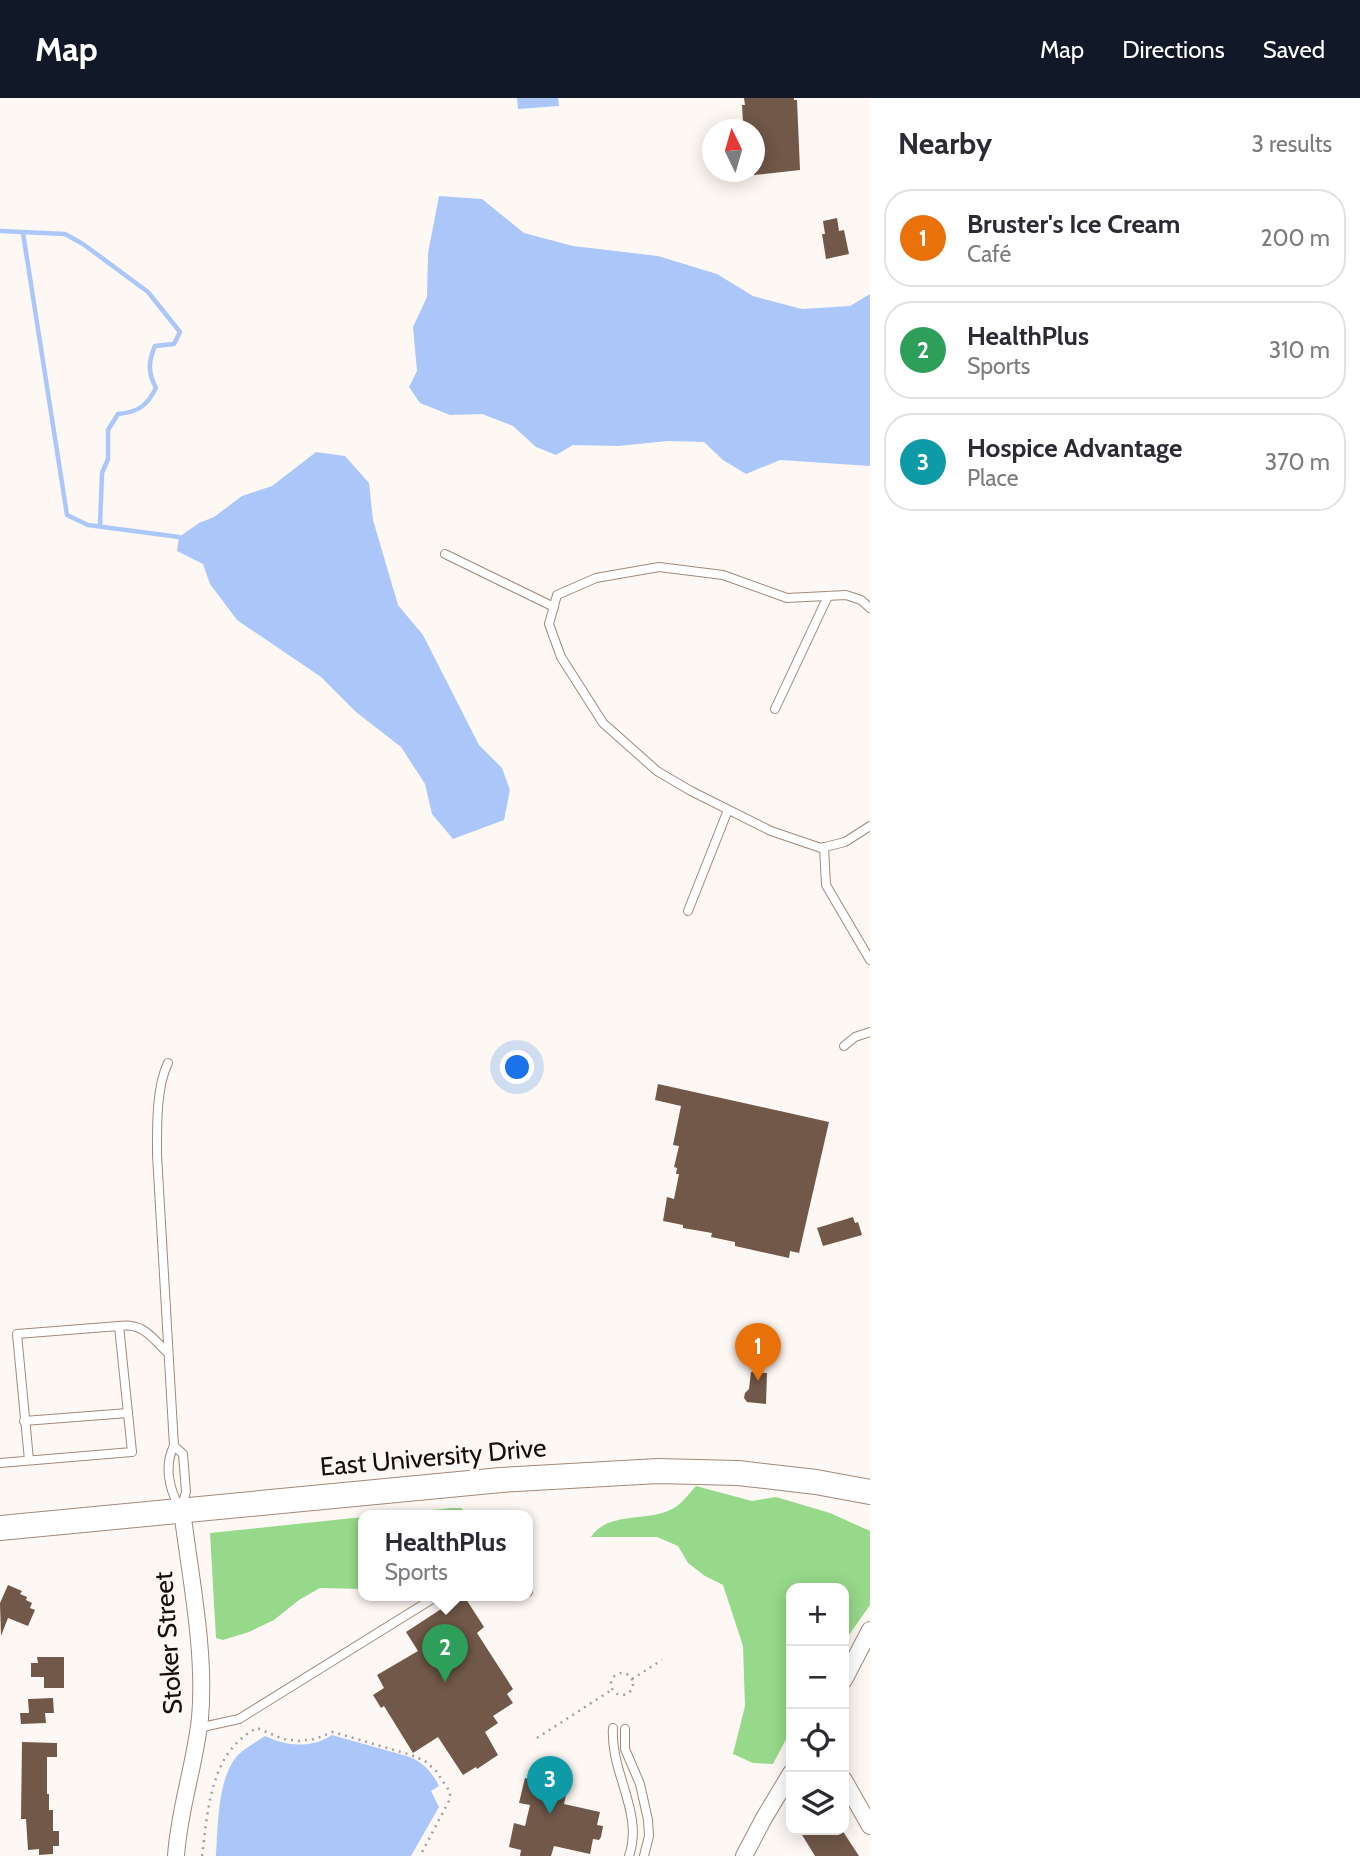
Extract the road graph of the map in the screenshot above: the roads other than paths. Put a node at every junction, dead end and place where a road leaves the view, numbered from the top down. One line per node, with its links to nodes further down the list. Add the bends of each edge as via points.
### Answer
1 (445, 554): 3 (lane)
2 (828, 596): 3 (lane, via 787,598 723,575 659,567 596,578 557,595); 4 (lane, via 846,595); 5 (lane)
3 (554, 607): 6 (lane, via 549,624 553,640 603,723 657,771)
4 (870, 608)
5 (775, 709)
6 (728, 810): 8 (lane, via 771,831); 9 (lane)
7 (870, 826): 8 (lane, via 845,842)
8 (824, 848): 10 (lane, via 826,885)
9 (688, 911)
10 (870, 960)
11 (870, 1032): 12 (lane)
12 (844, 1046)
13 (168, 1063): 15 (lane, via 157,1125)
14 (119, 1326): 15 (lane, via 141,1327); 16 (lane); 17 (lane, via 17,1334)
15 (168, 1354): 18 (lane)
16 (128, 1413): 17 (lane); 19 (lane, via 132,1452)
17 (24, 1421): 19 (lane)
18 (174, 1446): 22 (lane, via 169,1456 171,1493); 22 (lane, via 183,1454 186,1492)
19 (29, 1460): 20 (lane)
20 (0, 1462)
21 (870, 1492): 22 (main road, East University Drive, via 738,1473 658,1471 501,1480)
22 (182, 1510): 23 (main road, East University Drive); 27 (street, Stoker Street, via 198,1641)
23 (0, 1528)
24 (429, 1601): 27 (lane, via 230,1723)
25 (870, 1630): 26 (street)
26 (849, 1670)
27 (198, 1728): 33 (street, Stoker Street)
28 (613, 1728): 34 (lane, via 613,1753 634,1820)
29 (625, 1729): 35 (lane, via 625,1749 648,1820)
30 (786, 1781): 36 (street)
31 (849, 1789): 32 (street)
32 (870, 1826)
33 (176, 1856)
34 (629, 1856)
35 (644, 1856)
36 (744, 1856)

